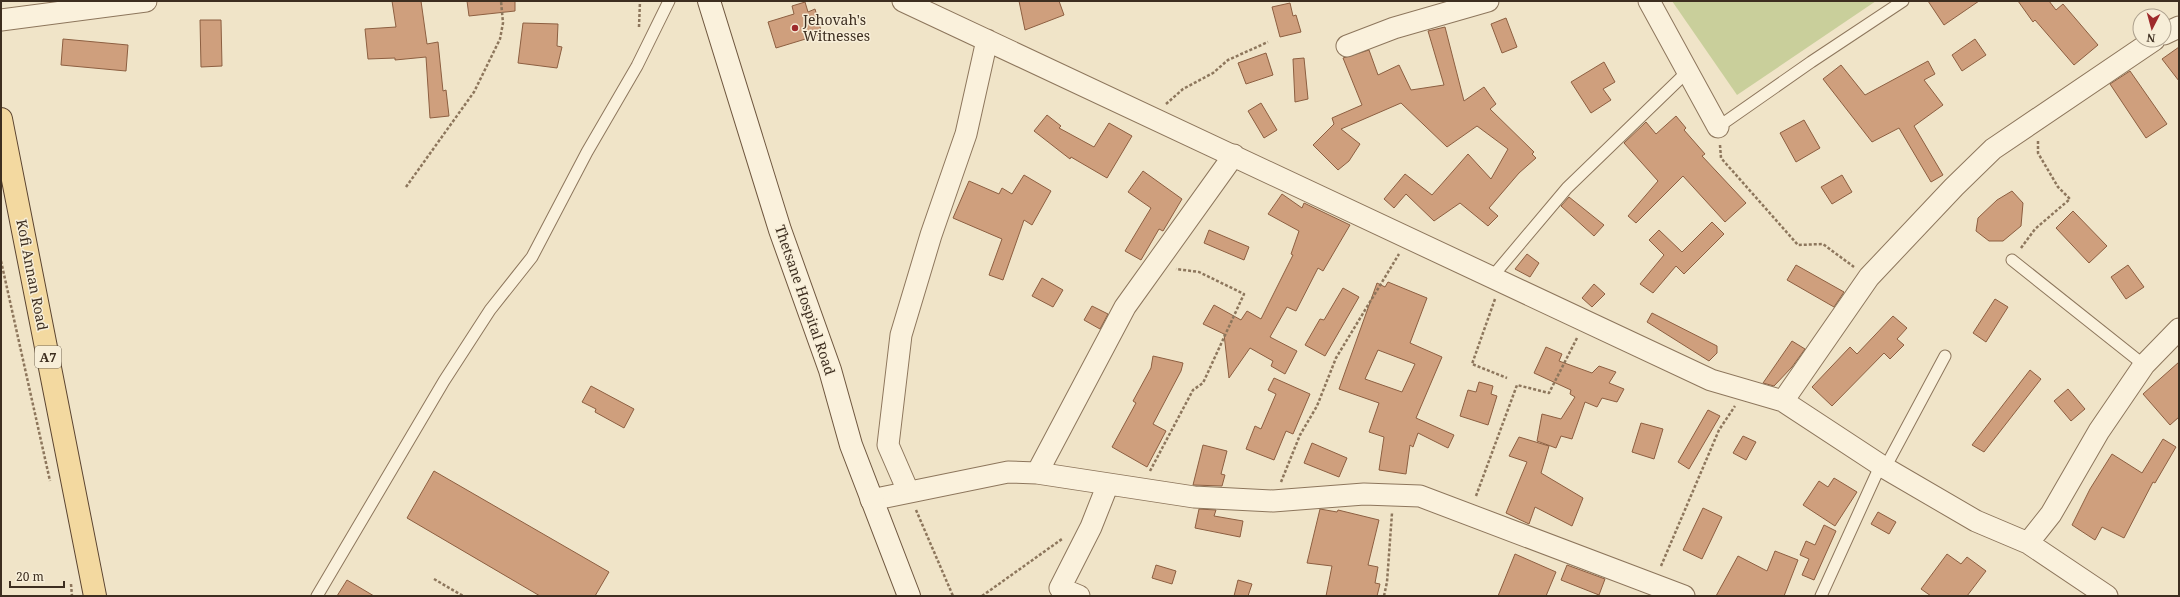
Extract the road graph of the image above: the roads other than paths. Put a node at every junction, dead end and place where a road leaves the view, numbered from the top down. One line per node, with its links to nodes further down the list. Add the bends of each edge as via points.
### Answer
1 (146, 1): 8 (street)
2 (669, 1): 29 (lane, via 637,66 587,152 532,257 490,310 444,381)
3 (710, 1): 26 (main road, Thetsane Hospital Road, via 780,230 830,370 851,445)
4 (903, 1): 9 (street)
5 (1488, 1): 10 (street, via 1394,28)
6 (1649, 1): 12 (street)
7 (1903, 1): 14 (lane)
8 (1, 20)
9 (987, 40): 15 (street); 25 (street, via 966,134 901,335 888,445)
10 (1347, 46)
11 (2142, 48): 21 (street, via 1993,149 1954,187 1869,277)
12 (1688, 71): 14 (street); 17 (lane, via 1567,188)
13 (1, 119): 28 (main road, Kofi Annan Road / A7)
14 (1718, 128)
15 (1234, 155): 17 (street); 23 (street, via 1125,307)
16 (2012, 260): 20 (lane)
17 (1497, 280): 21 (street, via 1711,380)
18 (2179, 329): 20 (street)
19 (1945, 356): 22 (lane)
20 (2144, 365): 27 (street, via 2099,431 2051,514)
21 (1783, 401): 22 (street)
22 (1883, 466): 27 (street, via 1976,521); 33 (lane)
23 (1037, 473): 24 (street); 25 (street, via 1008,472)
24 (1108, 484): 31 (street, via 1091,527 1060,588); 32 (street, via 1194,497 1273,501 1364,494 1420,496)
25 (908, 491): 26 (street)
26 (871, 500): 30 (main road, Thetsane Hospital Road)
27 (2028, 543): 34 (street)
28 (95, 596)
29 (317, 596)
30 (909, 596)
31 (1079, 596)
32 (1684, 596)
33 (1821, 596)
34 (2107, 596)

